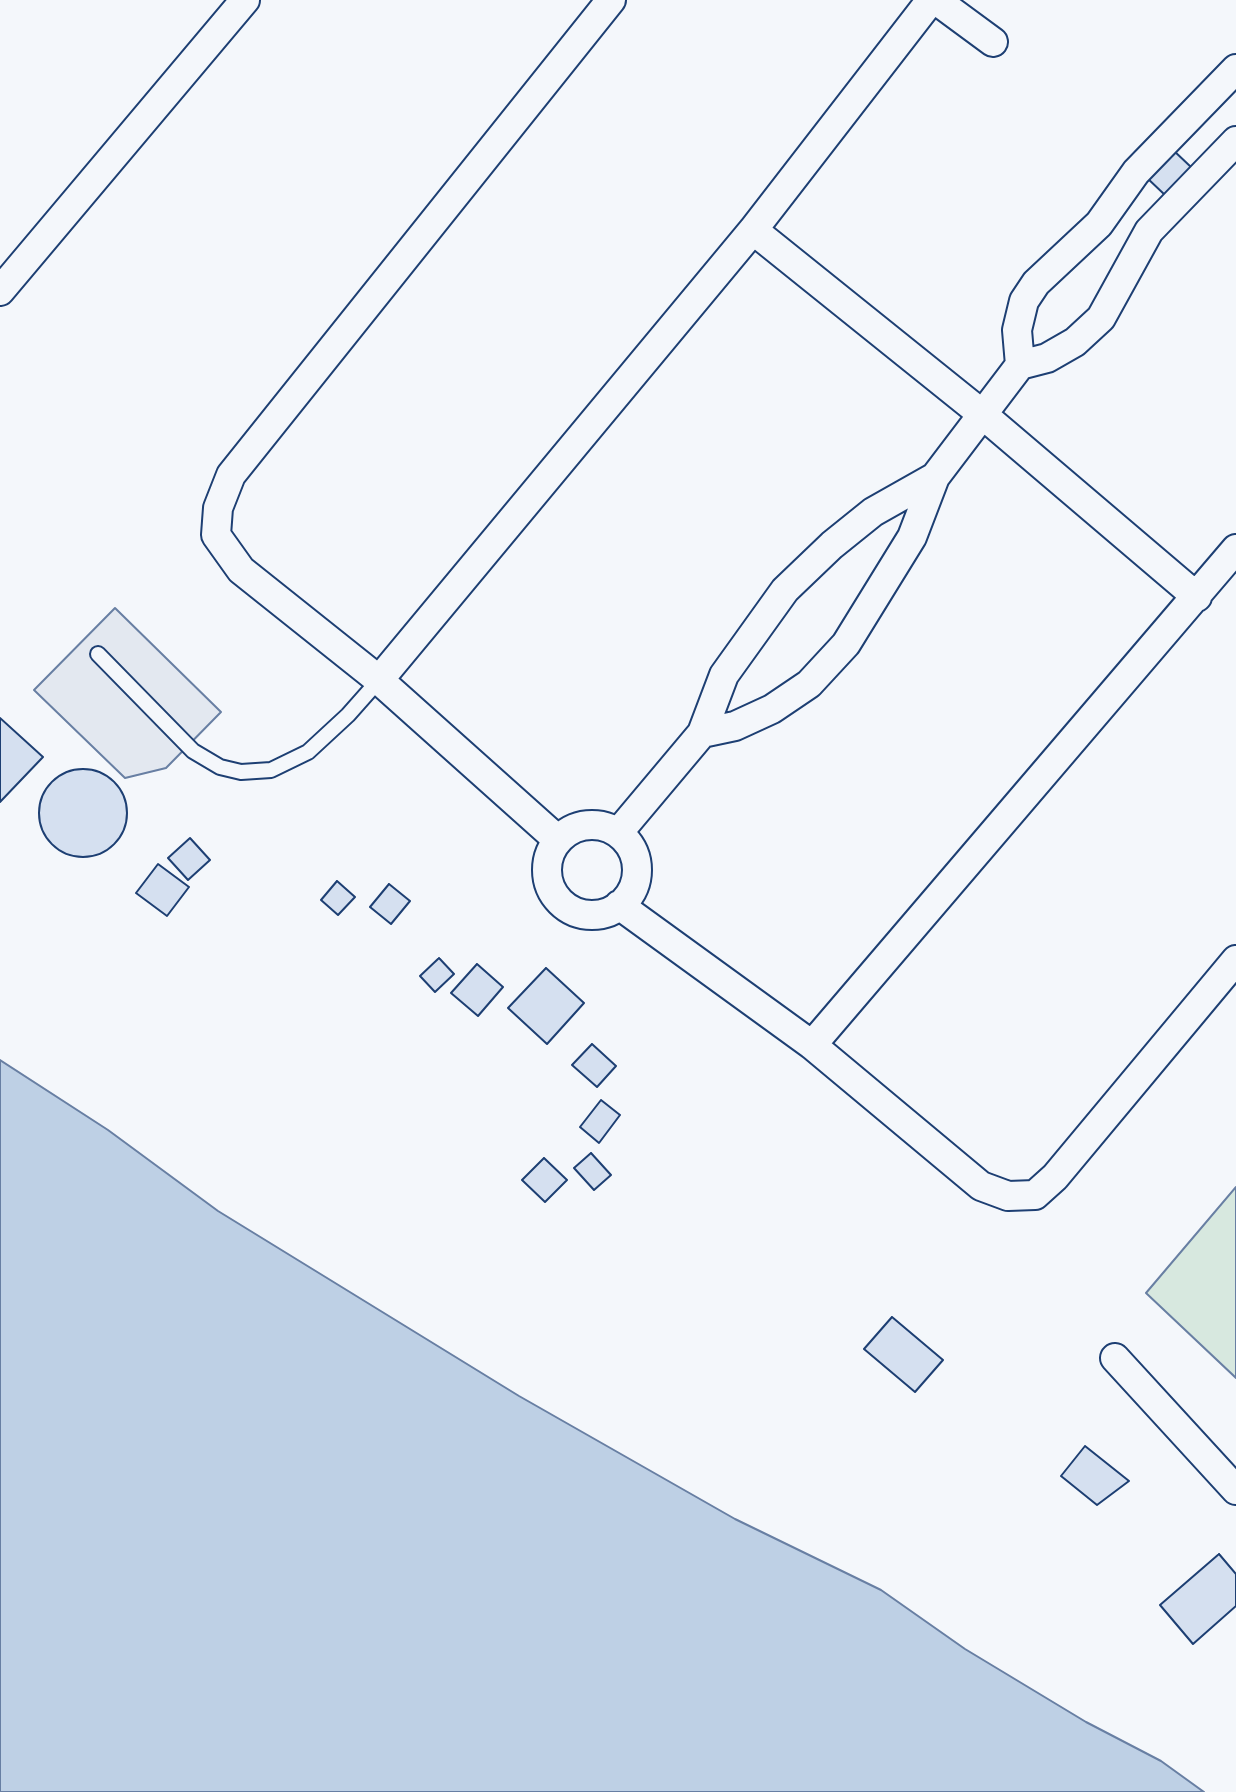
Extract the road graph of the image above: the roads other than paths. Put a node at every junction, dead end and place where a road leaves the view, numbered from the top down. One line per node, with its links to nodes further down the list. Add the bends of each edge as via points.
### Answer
1 (245, 0): 10 (street)
2 (611, 0): 17 (street, via 232,475 218,508 216,536 241,570)
3 (933, 0): 4 (street); 8 (street)
4 (993, 42)
5 (1236, 69): 7 (street, via 1136,172)
6 (1236, 141): 9 (street, via 1166,212)
7 (1100, 224): 9 (street); 11 (street, via 1043,276 1024,302 1017,330)
8 (753, 230): 12 (street); 17 (street)
9 (1135, 253): 11 (street, via 1101,318 1075,342 1046,358)
10 (0, 291)
11 (1020, 365): 12 (street)
12 (982, 414): 13 (street); 15 (street)
13 (935, 477): 18 (street, via 873,512 785,590 724,675); 18 (street, via 912,537 846,644 809,684 772,709 735,726)
14 (1236, 549): 15 (street)
15 (1197, 597): 23 (street)
16 (98, 654): 17 (lane, via 193,751 220,767 241,772 271,770 308,752)
17 (379, 680): 20 (street)
18 (702, 733): 19 (street)
19 (618, 833): 20 (street, via 586,825); 21 (street, via 630,845 637,877 631,893)
20 (558, 840): 21 (street, via 546,871 558,901 588,915)
21 (619, 905): 23 (street)
22 (1236, 960): 23 (street, via 1035,1195 1008,1196 981,1186)
23 (812, 1045)
24 (1115, 1358): 25 (street)
25 (1236, 1490)

